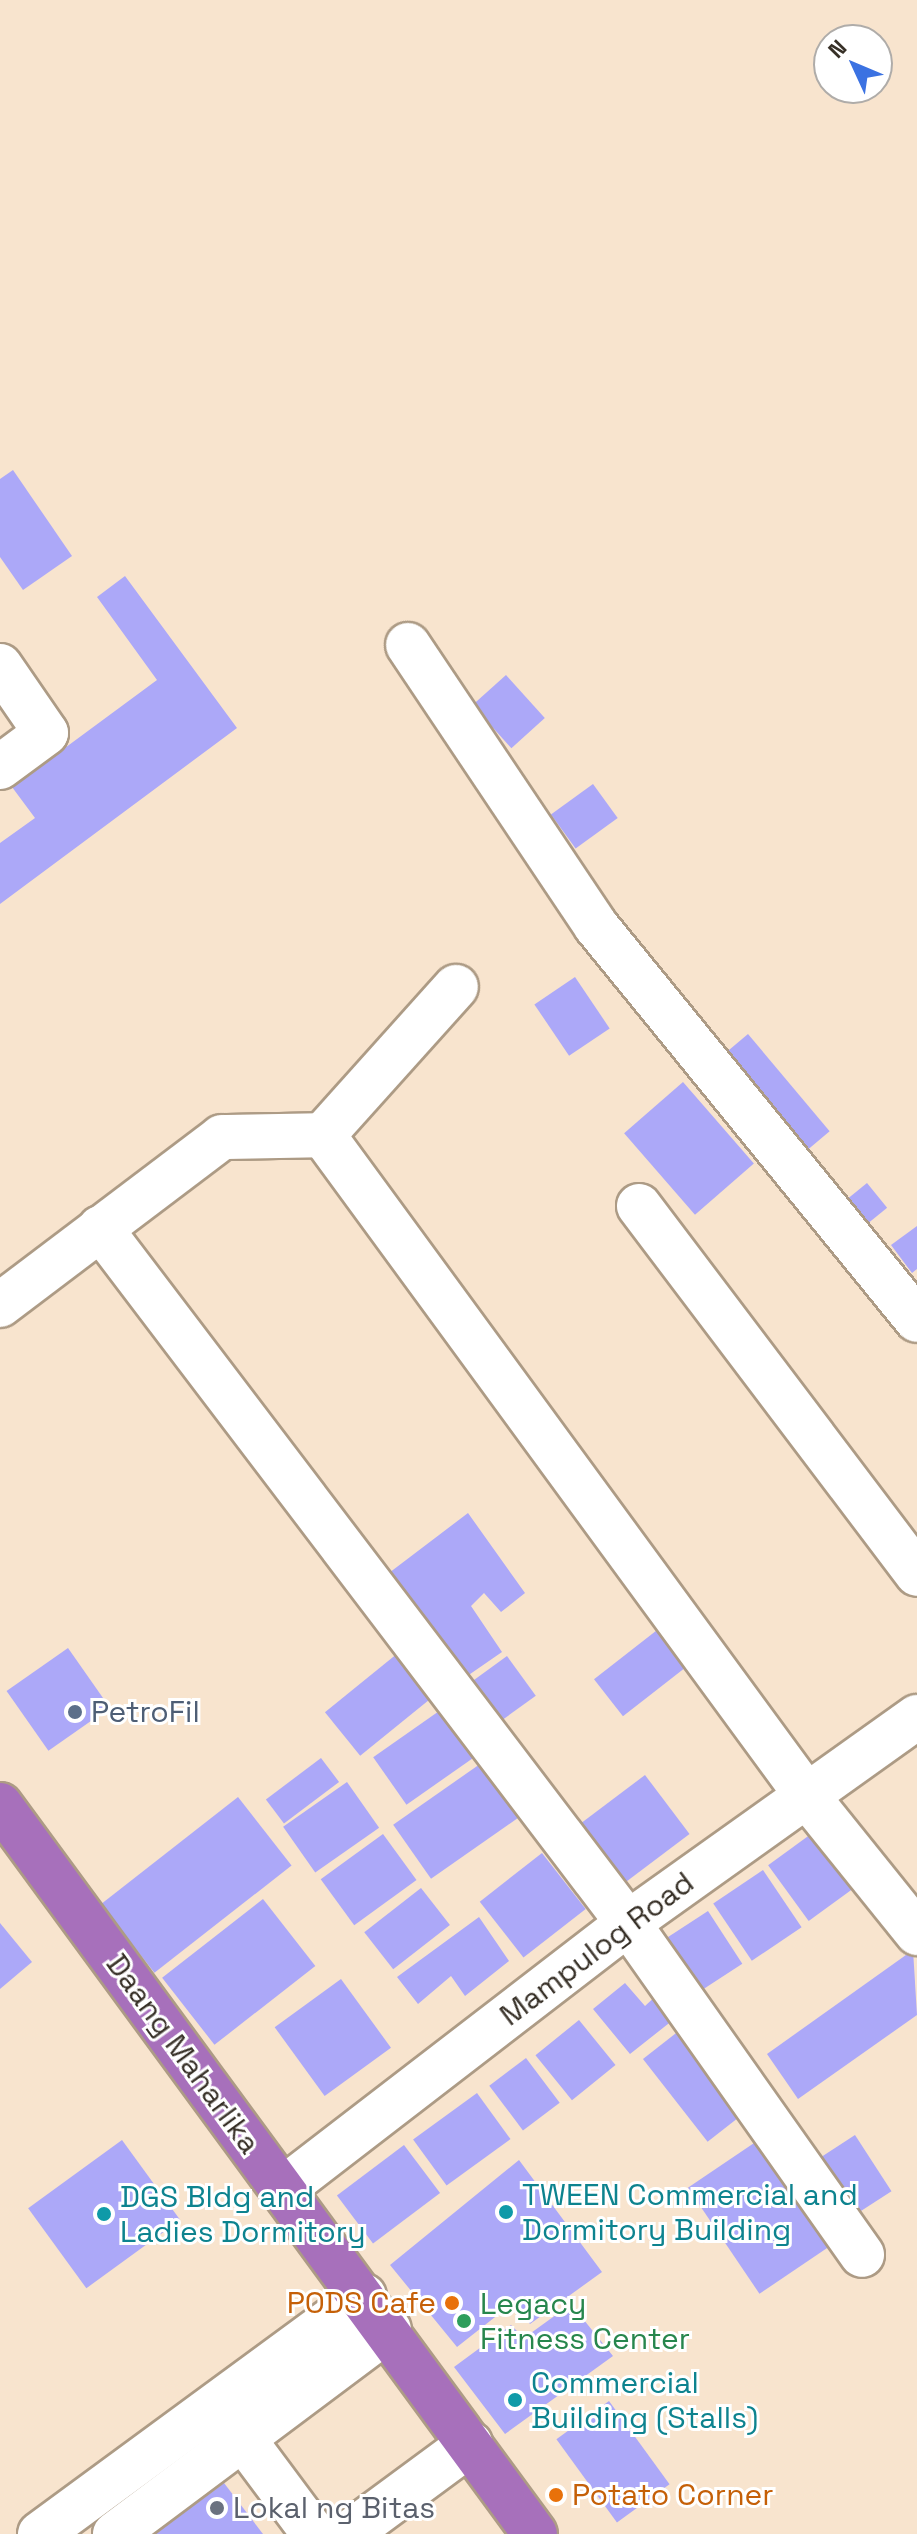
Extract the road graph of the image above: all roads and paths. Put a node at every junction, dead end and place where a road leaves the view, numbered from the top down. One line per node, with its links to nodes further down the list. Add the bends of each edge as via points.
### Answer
1 (408, 645): 9 (street, via 596,926)
2 (0, 666): 3 (street, via 46,733)
3 (0, 767)
4 (456, 987): 5 (street)
5 (323, 1135): 7 (street, via 222,1137); 12 (street)
6 (639, 1206): 10 (street)
7 (100, 1228): 8 (street); 14 (street)
8 (0, 1305)
9 (917, 1320)
10 (917, 1574)
11 (917, 1717): 12 (street, Mampulog Road)
12 (807, 1796): 14 (street, Mampulog Road); 15 (street)
13 (0, 1805): 16 (highway, Daang Maharlika)
14 (628, 1923): 16 (street, Mampulog Road); 17 (street)
15 (917, 1933)
16 (283, 2189): 18 (highway, Daang Maharlika)
17 (862, 2255)
18 (376, 2312): 19 (street); 20 (highway, Daang Maharlika); 21 (street)
19 (244, 2440): 22 (street); 23 (street)
20 (470, 2444): 24 (street); 25 (highway, Daang Maharlika)
21 (40, 2534)
22 (115, 2534)
23 (314, 2534)
24 (348, 2534)
25 (535, 2534)

